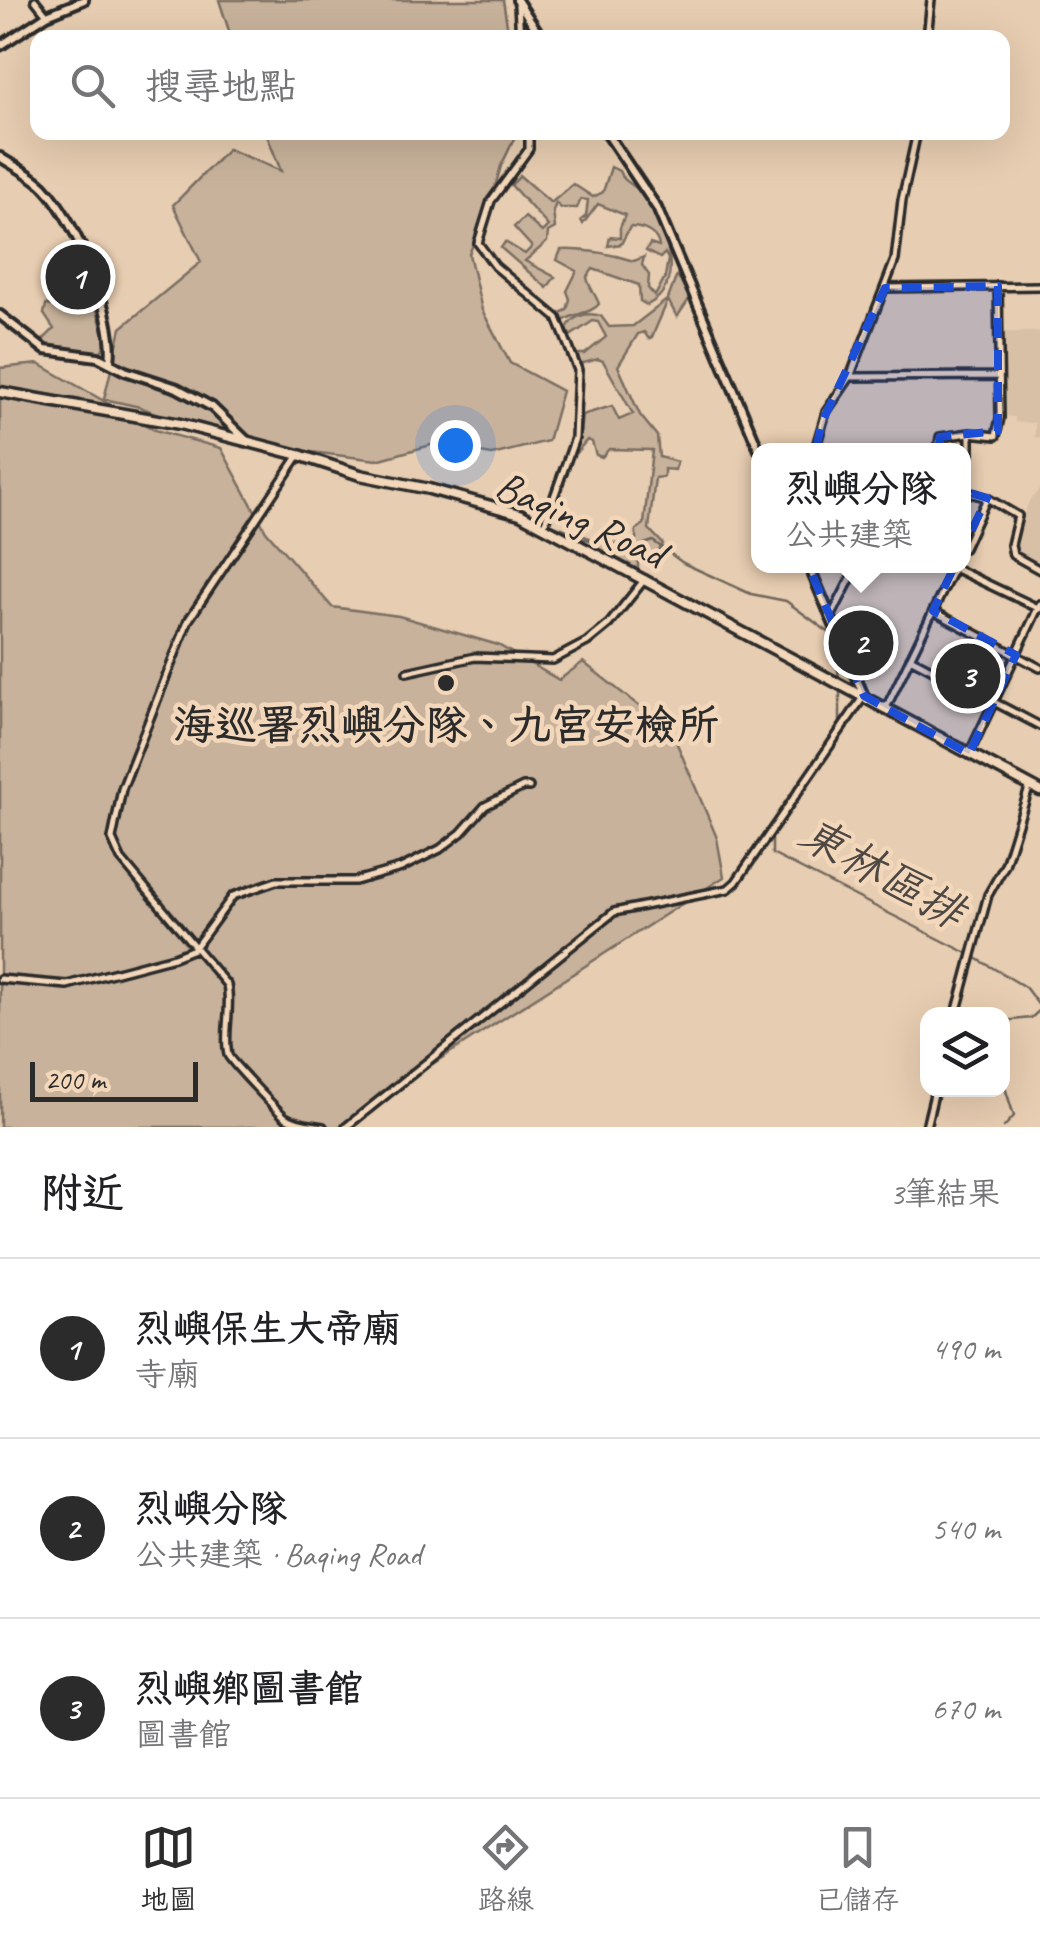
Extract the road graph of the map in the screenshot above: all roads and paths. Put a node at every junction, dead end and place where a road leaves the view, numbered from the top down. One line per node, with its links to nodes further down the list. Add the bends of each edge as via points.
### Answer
1 (35, 0): 5 (street)
2 (84, 0): 5 (street)
3 (931, 0): 8 (street)
4 (518, 1): 6 (street); 7 (street)
5 (47, 16): 9 (street)
6 (520, 30)
7 (537, 30)
8 (928, 30)
9 (0, 46)
10 (529, 140): 31 (street, via 492,201 478,243 557,318 578,370 575,438)
11 (611, 140): 23 (street, via 656,208)
12 (915, 140): 16 (street)
13 (0, 157): 18 (street, via 50,193 82,246 112,339)
14 (998, 286): 15 (street); 16 (street); 19 (street)
15 (1040, 286)
16 (885, 288): 20 (street)
17 (0, 315): 18 (street, via 45,350)
18 (110, 361): 27 (street, via 212,407)
19 (999, 376): 20 (street); 22 (street, via 996,436)
20 (850, 377): 24 (street, via 826,412)
21 (0, 392): 27 (main road, Baqing Road, via 153,418)
22 (970, 433): 25 (street, via 940,437); 26 (street)
23 (756, 443)
24 (817, 443)
25 (939, 443)
26 (970, 443)
27 (250, 445): 28 (main road, Baqing Road)
28 (299, 455): 31 (main road, Baqing Road); 54 (street, via 188,621 122,790 112,839 116,854)
29 (971, 493): 30 (street)
30 (988, 498): 32 (street); 33 (street, via 1018,516 1012,555)
31 (544, 524): 38 (main road, Baqing Road)
32 (971, 533)
33 (1040, 570)
34 (812, 573): 41 (street)
35 (854, 573): 41 (street)
36 (951, 573): 40 (street)
37 (969, 573): 39 (street)
38 (646, 578): 45 (street, via 609,624 553,660 475,657); 46 (main road, Baqing Road)
39 (1040, 607): 42 (street)
40 (933, 612): 42 (street); 43 (street)
41 (831, 618): 46 (street)
42 (1016, 655): 44 (street); 47 (street)
43 (910, 658): 47 (street); 48 (street)
44 (1040, 668)
45 (407, 672)
46 (864, 696): 48 (main road, Baqing Road); 59 (street, via 736,882 614,912)
47 (994, 701): 49 (street); 50 (street)
48 (886, 708): 50 (main road, Baqing Road)
49 (1040, 726)
50 (970, 754): 51 (main road, Baqing Road)
51 (1030, 786): 53 (main road, Baqing Road); 56 (street, via 1005,865 988,895)
52 (529, 787): 54 (street, via 486,806 440,849 401,868 356,881 276,881 233,896)
53 (1040, 790)
54 (194, 950): 55 (street, via 68,984); 58 (street, via 227,985 232,1065 286,1118)
55 (0, 979)
56 (958, 1007)
57 (933, 1097): 60 (street)
58 (323, 1127)
59 (346, 1127)
60 (926, 1127)

